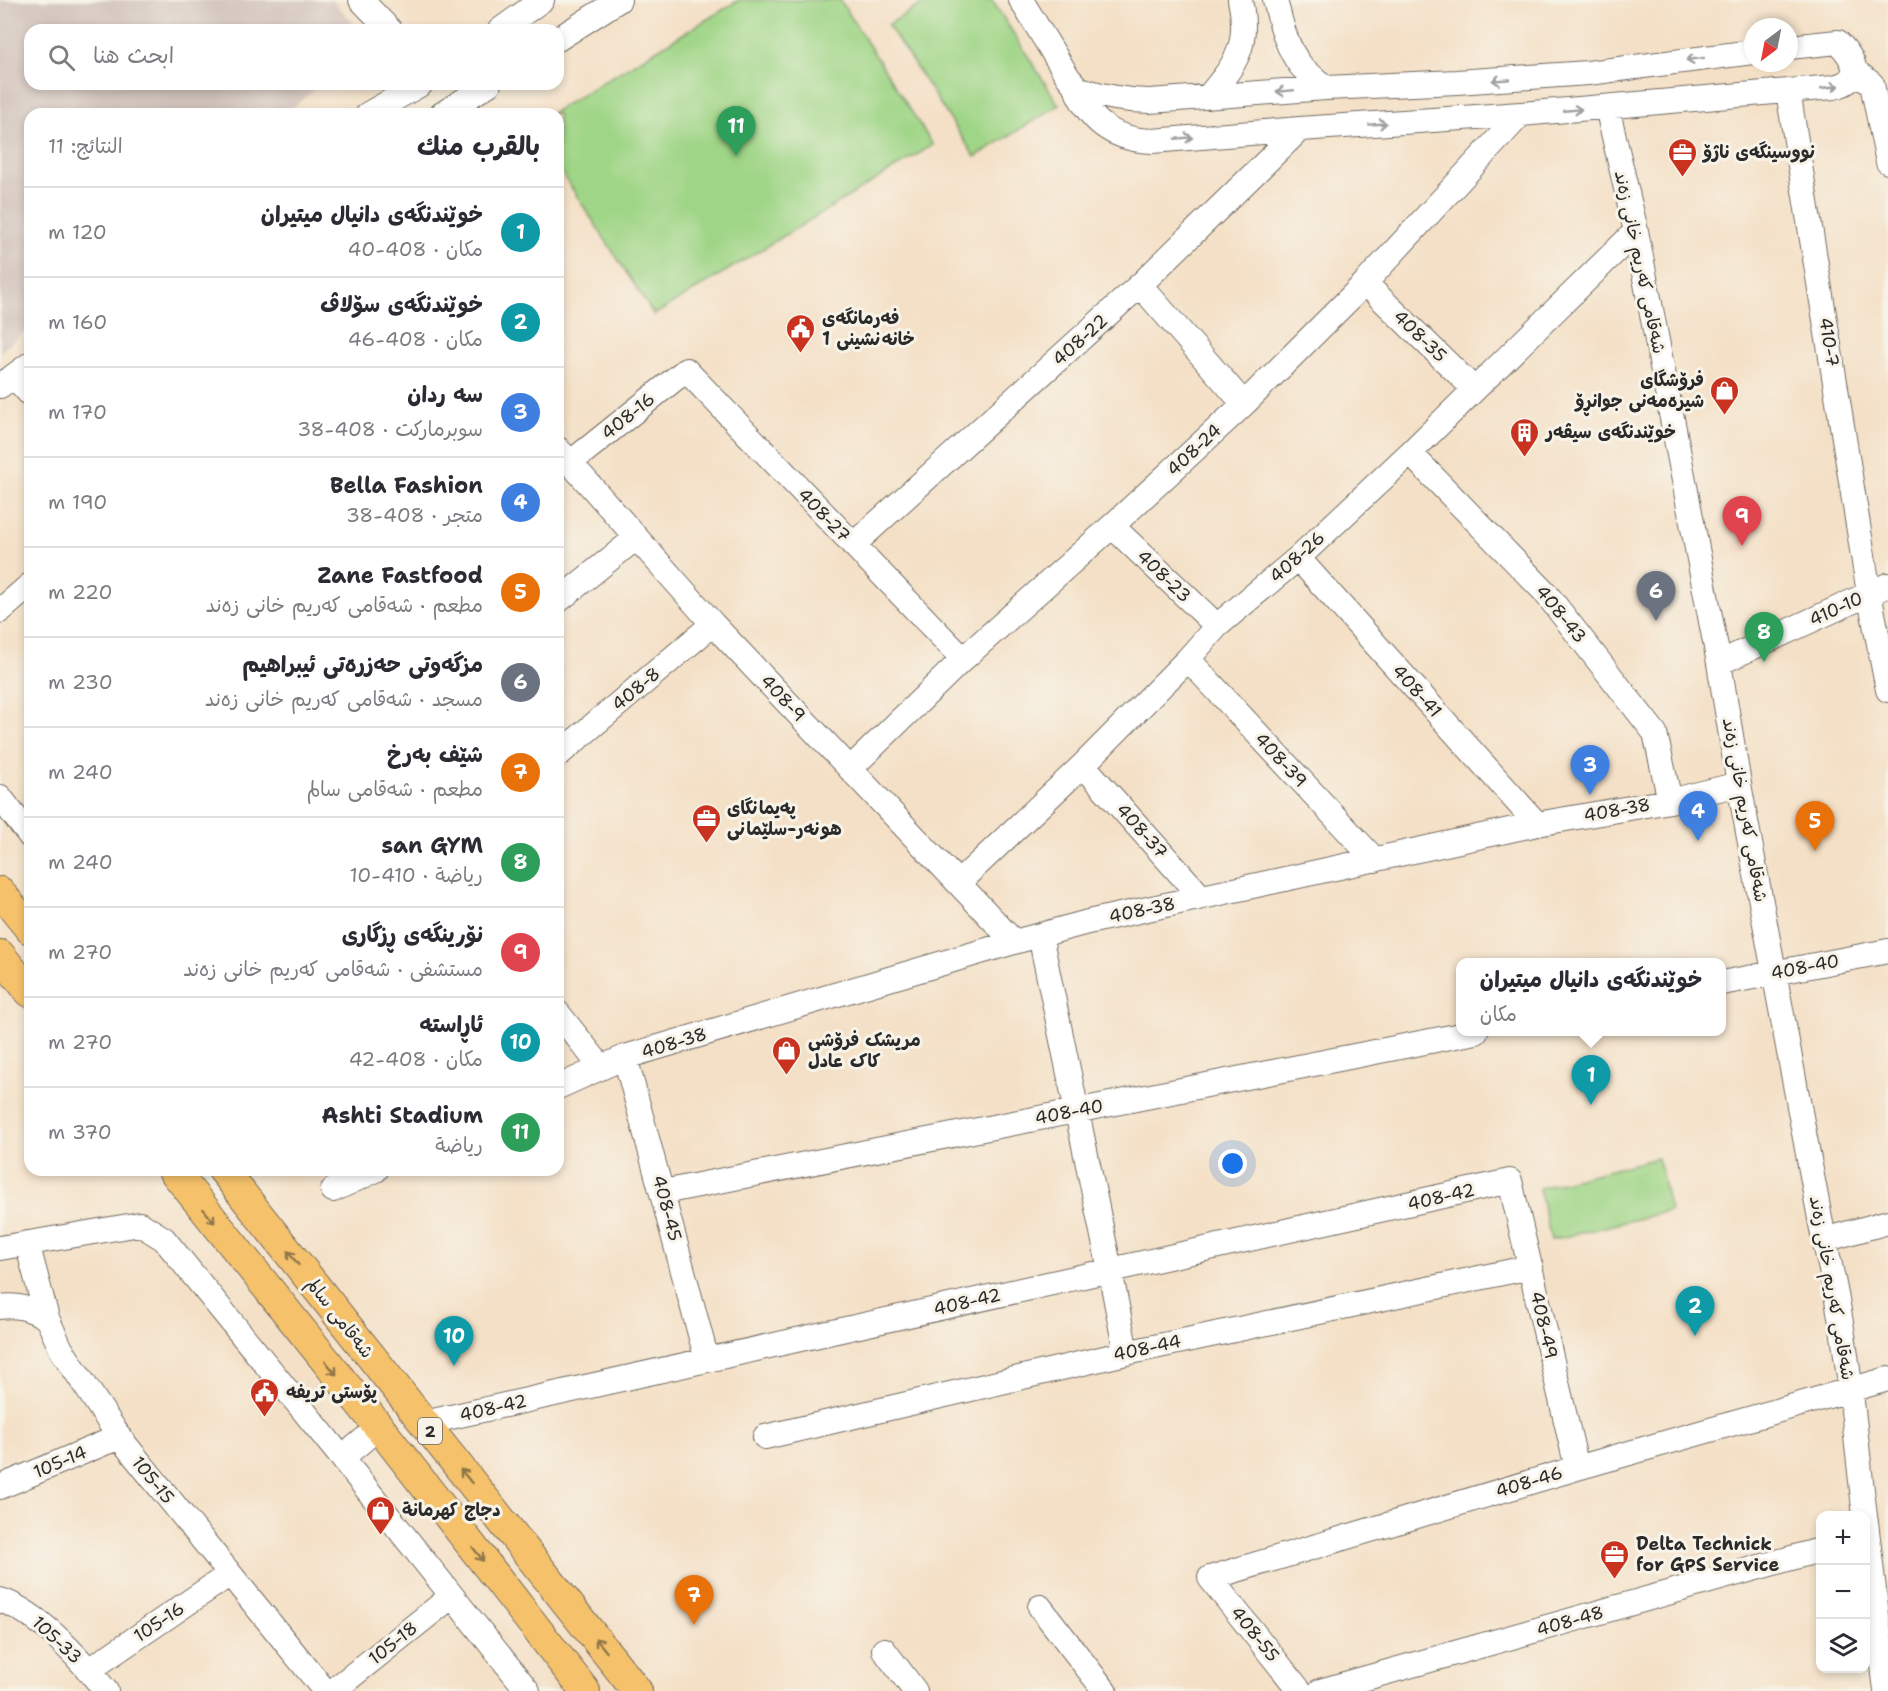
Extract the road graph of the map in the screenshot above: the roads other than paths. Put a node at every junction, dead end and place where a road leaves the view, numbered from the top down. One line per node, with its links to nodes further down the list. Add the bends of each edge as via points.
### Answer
1 (361, 0): 7 (street)
2 (542, 0): 8 (street)
3 (619, 0): 9 (street)
4 (1021, 0): 16 (street)
5 (1240, 0): 18 (street, via 1244,18 1239,53)
6 (1275, 0): 13 (street, via 1292,52 1302,67)
7 (384, 24)
8 (508, 24)
9 (564, 35)
10 (1798, 46): 12 (street, via 1838,42 1854,61)
11 (1744, 53): 13 (street, one-way to 13, via 1588,73)
12 (1854, 70): 17 (street, one-way to 12, via 1843,85); 26 (street, via 1872,84)
13 (1326, 88): 18 (street, one-way to 18)
14 (410, 90): 21 (street)
15 (480, 90): 22 (street)
16 (1080, 91): 19 (street); 25 (street, via 1097,121 1122,137)
17 (1788, 91): 20 (street); 39 (street, 410-7)
18 (1208, 97): 19 (street)
19 (1150, 101): 25 (street, via 1136,123)
20 (1607, 107): 23 (street, one-way to 20); 27 (street, شەقامی کەریم خانی زەند)
21 (379, 108)
22 (451, 108)
23 (1521, 114): 24 (street, one-way to 23); 28 (street, 408-24)
24 (1300, 129): 25 (street, one-way to 24); 29 (street, 408-22)
25 (1136, 140)
26 (1888, 162)
27 (1636, 231): 31 (street, 408-26); 47 (street, شەقامی کەریم خانی زەند)
28 (1365, 283): 31 (street, 408-35); 32 (street, 408-24)
29 (1140, 285): 32 (street); 37 (street, 408-22)
30 (686, 370): 34 (street, 408-16); 37 (street, 408-27)
31 (1474, 389): 33 (street, 408-26)
32 (1244, 404): 35 (street, 408-24)
33 (1410, 453): 38 (street, 408-26); 54 (street, 408-43, via 1544,591 1655,733)
34 (564, 456): 36 (street, 408-9)
35 (1112, 526): 44 (street, 408-23); 45 (street, 408-24)
36 (636, 538): 41 (street); 43 (street, 408-9)
37 (853, 545): 45 (street, 408-27)
38 (1298, 558): 44 (street, 408-26); 55 (street, 408-41)
39 (1879, 589): 47 (street, 410-10); 48 (street, 410-7)
40 (24, 590): 42 (street)
41 (564, 596)
42 (0, 611)
43 (713, 624): 49 (street, 408-8); 51 (street, 408-9)
44 (1217, 626): 46 (street, 408-26)
45 (963, 659): 51 (street, 408-24)
46 (1188, 659): 50 (street, 408-26); 57 (street, 408-39)
47 (1719, 663): 52 (street, شەقامی کەریم خانی زەند)
48 (1888, 690)
49 (564, 749)
50 (1083, 765): 58 (street, 408-26); 60 (street, 408-37)
51 (850, 769): 58 (street, 408-9)
52 (1739, 784): 54 (street, 408-38); 66 (street, شەقامی کەریم خانی زەند)
53 (0, 797): 56 (street)
54 (1670, 801): 55 (street, 408-38)
55 (1537, 824): 57 (street, 408-38)
56 (24, 828)
57 (1375, 860): 60 (street, 408-38)
58 (958, 883): 63 (street, 408-9)
59 (0, 892): 61 (main road)
60 (1202, 897): 62 (street, 408-38)
61 (24, 922)
62 (1040, 935): 63 (street, 408-38); 74 (street)
63 (1014, 942): 71 (street, 408-38)
64 (1888, 951): 66 (street, 408-40)
65 (0, 955): 68 (main road)
66 (1775, 972): 67 (street, 408-40); 82 (street, شەقامی کەریم خانی زەند)
67 (1726, 982)
68 (24, 985)
69 (564, 1020): 72 (street)
70 (1456, 1036): 74 (street, 408-40)
71 (625, 1057): 72 (street, 408-38); 80 (street, 408-45)
72 (602, 1067): 73 (street, 408-38)
73 (564, 1084)
74 (1076, 1111): 80 (street, 408-40); 85 (street)
75 (178, 1176): 93 (main road, شەقامی سالم / 2, one-way to 93)
76 (228, 1176): 92 (main road, شەقامی سالم / 2, one-way to 76)
77 (363, 1176): 79 (street)
78 (1510, 1181): 84 (street, 408-49); 85 (street, 408-42)
79 (333, 1190)
80 (663, 1192): 89 (street, 408-45)
81 (1888, 1222): 82 (street)
82 (1824, 1240): 91 (street, شەقامی کەریم خانی زەند)
83 (10, 1242): 87 (street, 105-15); 96 (street, via 140,1224 152,1230 164,1239)
84 (1531, 1267): 88 (street, 408-44); 97 (street, 408-49)
85 (1110, 1270): 88 (street); 89 (street, 408-42)
86 (0, 1308): 87 (street, via 19,1306)
87 (47, 1318): 95 (street, 105-15, via 61,1349)
88 (1126, 1353): 94 (street, 408-44)
89 (707, 1360): 92 (street, 408-42)
90 (1888, 1379): 91 (street, 408-46)
91 (1850, 1390): 97 (street, 408-46); 99 (street, شەقامی کەریم خانی زەند)
92 (424, 1423): 114 (main road, شەقامی سالم / 2, one-way to 92)
93 (379, 1427): 96 (street); 113 (main road, شەقامی سالم / 2, one-way to 113)
94 (765, 1437)
95 (120, 1438): 98 (street, 105-14); 102 (street, 105-15)
96 (342, 1458): 104 (street)
97 (1577, 1468): 103 (street, 408-46)
98 (0, 1487)
99 (1867, 1511)
100 (1870, 1529): 119 (street, شەقامی کەریم خانی زەند)
101 (1816, 1551): 118 (street, 408-48)
102 (230, 1574): 108 (street, 105-16); 110 (street, 105-15)
103 (1210, 1578): 117 (street, 408-55)
104 (452, 1596): 111 (street, 105-18); 112 (street)
105 (0, 1600): 108 (street, 105-33, via 28,1613)
106 (1040, 1607): 116 (street)
107 (884, 1650): 115 (street)
108 (89, 1670): 109 (street, 105-33)
109 (106, 1691)
110 (325, 1691)
111 (333, 1691)
112 (528, 1691)
113 (585, 1691)
114 (638, 1691)
115 (915, 1691)
116 (1105, 1691)
117 (1300, 1691)
118 (1320, 1691)
119 (1886, 1691)

